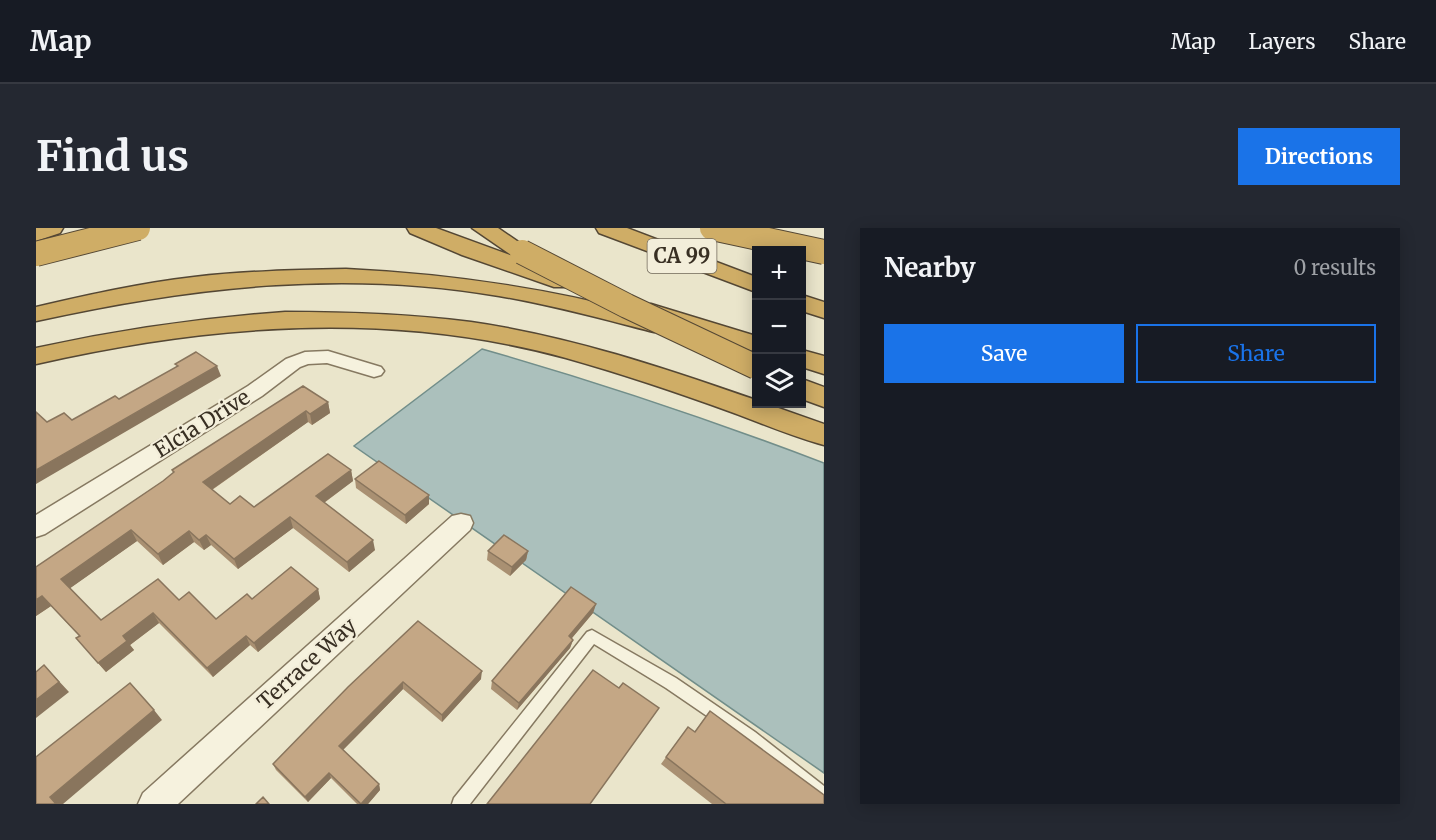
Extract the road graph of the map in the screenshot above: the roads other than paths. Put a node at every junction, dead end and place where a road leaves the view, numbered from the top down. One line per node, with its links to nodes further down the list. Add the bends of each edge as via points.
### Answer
1 (52, 228): 10 (highway)
2 (117, 228): 13 (highway)
3 (138, 228): 11 (highway, bridge)
4 (418, 228): 21 (highway, via 580,288)
5 (483, 228): 25 (highway, bridge, via 627,306)
6 (607, 228): 15 (highway, CA 99)
7 (656, 228): 14 (highway, CA 99)
8 (712, 228): 12 (highway, bridge)
9 (763, 228): 12 (highway)
10 (36, 235)
11 (36, 254)
12 (824, 254)
13 (36, 262)
14 (752, 263)
15 (752, 283)
16 (806, 283): 17 (highway)
17 (824, 289)
18 (806, 304): 19 (highway)
19 (824, 311)
20 (36, 314): 22 (highway, via 147,290 238,278 327,274 400,277 546,295)
21 (752, 343)
22 (752, 353)
23 (36, 356): 32 (highway, via 129,336 240,321 328,318 419,323 506,336 615,363)
24 (806, 360): 26 (highway)
25 (752, 365)
26 (824, 365)
27 (806, 370): 29 (highway)
28 (374, 371): 34 (street, Elcia Drive, via 328,357 293,363 255,391)
29 (824, 375)
30 (806, 390): 31 (highway)
31 (824, 398)
32 (824, 435)
33 (461, 523): 36 (street, Terrace Way)
34 (36, 527)
35 (824, 796): 37 (lane, via 750,737 592,636)
36 (154, 804)
37 (460, 804)

